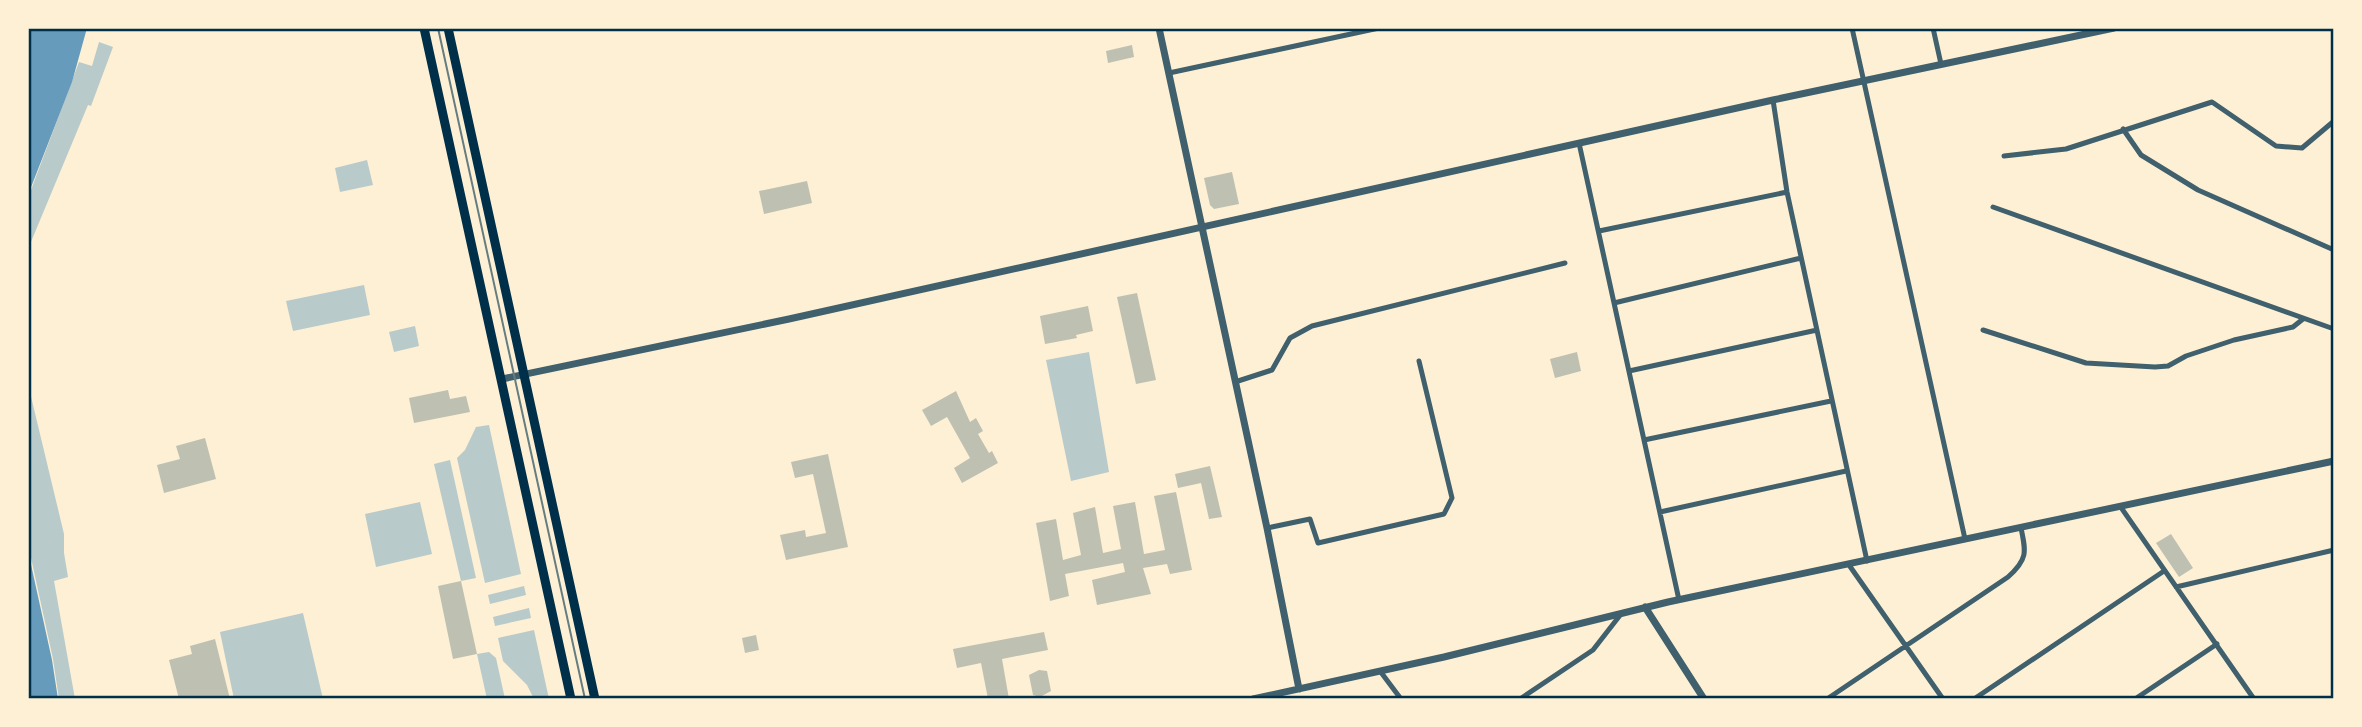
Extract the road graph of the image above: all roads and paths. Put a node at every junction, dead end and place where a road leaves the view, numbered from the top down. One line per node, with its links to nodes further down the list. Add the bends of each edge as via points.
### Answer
1 (424, 28): 31 (main road)
2 (448, 28): 30 (main road)
3 (1159, 28): 9 (street)
4 (1379, 28): 9 (street)
5 (1852, 28): 10 (street)
6 (1933, 28): 8 (street)
7 (2114, 28): 8 (street)
8 (1941, 64): 10 (street)
9 (1169, 73): 18 (street)
10 (1863, 80): 11 (street); 41 (street)
11 (1773, 100): 14 (street); 16 (street)
12 (2334, 121): 13 (street, via 2302,148 2276,146 2212,102)
13 (2123, 129): 15 (street, via 2066,149); 20 (street, via 2141,155 2198,190)
14 (1579, 143): 18 (street); 19 (street)
15 (2004, 156)
16 (1787, 192): 19 (street); 21 (street)
17 (1993, 207): 24 (street)
18 (1201, 228): 30 (street); 32 (street)
19 (1599, 231): 23 (street)
20 (2334, 250)
21 (1801, 258): 23 (street); 26 (street)
22 (1565, 263): 32 (street, via 1311,326 1290,338 1272,370)
23 (1614, 303): 29 (street)
24 (2303, 319): 25 (street); 27 (street, via 2293,327 2234,340 2155,367 2086,363)
25 (2334, 329)
26 (1817, 330): 29 (street); 33 (street)
27 (1983, 330)
28 (1419, 361): 39 (street, via 1452,498 1444,514 1318,543 1310,519)
29 (1629, 371): 34 (street)
30 (524, 375): 31 (street); 55 (main road)
31 (502, 379): 54 (main road)
32 (1235, 382): 39 (street)
33 (1831, 401): 34 (street); 36 (street)
34 (1644, 440): 38 (street)
35 (2334, 461): 37 (street)
36 (1846, 471): 38 (street); 43 (street)
37 (2120, 506): 40 (street); 45 (street)
38 (1660, 512): 47 (street)
39 (1267, 528): 53 (street)
40 (2021, 528): 41 (street); 51 (street, via 2026,551 2020,566)
41 (1965, 539): 43 (street)
42 (2334, 550): 46 (street)
43 (1867, 561): 44 (street)
44 (1849, 565): 47 (street); 51 (street)
45 (2164, 571): 46 (street); 62 (street)
46 (2176, 587): 50 (street)
47 (1679, 600): 48 (street)
48 (1645, 607): 49 (street); 59 (street)
49 (1622, 612): 52 (street); 58 (street, via 1593,650)
50 (2217, 644): 63 (street); 64 (street)
51 (1905, 646): 60 (street); 61 (street)
52 (1380, 671): 53 (street); 57 (street)
53 (1299, 689): 56 (street)
54 (571, 699)
55 (595, 699)
56 (1253, 699)
57 (1401, 699)
58 (1520, 699)
59 (1704, 699)
60 (1827, 699)
61 (1943, 699)
62 (1974, 699)
63 (2135, 699)
64 (2254, 699)

